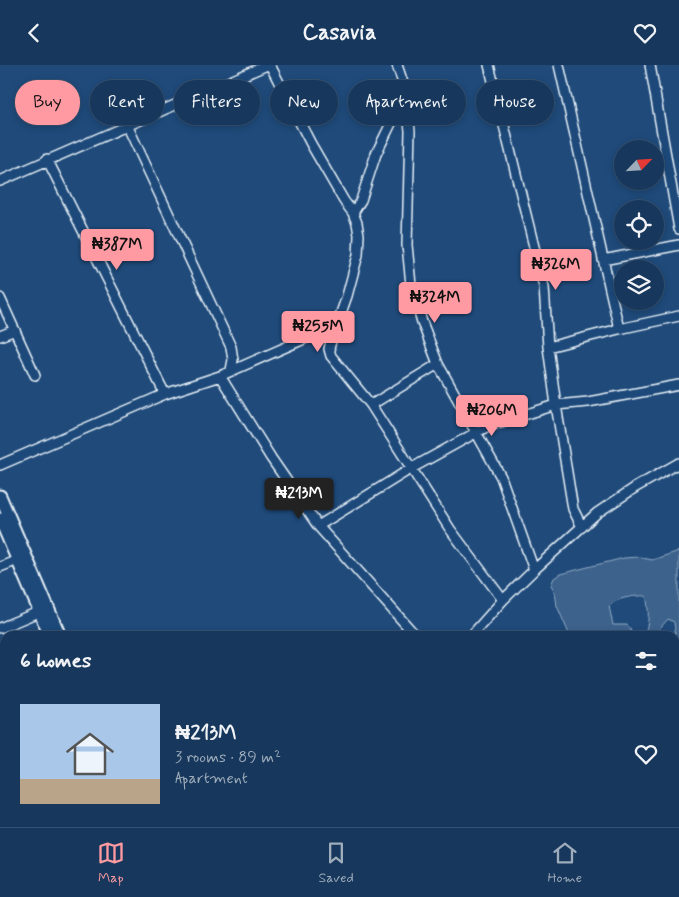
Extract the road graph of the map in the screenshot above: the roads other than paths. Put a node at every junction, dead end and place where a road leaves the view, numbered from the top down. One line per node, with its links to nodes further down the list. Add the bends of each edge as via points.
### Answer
1 (269, 65): 7 (street); 13 (street, via 330,179)
2 (397, 65): 6 (street)
3 (489, 65): 23 (street, via 544,287)
4 (559, 65): 16 (street)
5 (650, 65): 14 (street)
6 (402, 80)
7 (164, 109)
8 (126, 125): 11 (street); 25 (street, via 231,347)
9 (390, 125): 13 (street)
10 (409, 125): 24 (street, via 407,245 411,285)
11 (47, 159): 12 (street); 29 (street)
12 (0, 181)
13 (353, 213): 19 (street, via 359,235 358,255)
14 (679, 229)
15 (679, 245): 16 (street)
16 (603, 260): 20 (street)
17 (0, 298): 21 (street)
18 (679, 317): 20 (street)
19 (336, 325): 25 (street); 30 (street, via 329,349 331,356)
20 (619, 329): 23 (street)
21 (15, 330): 22 (street); 26 (street)
22 (0, 336)
23 (548, 347): 31 (street)
24 (438, 364): 30 (street); 32 (street)
25 (231, 370): 27 (street)
26 (35, 375)
27 (220, 376): 29 (street); 38 (street)
28 (679, 385): 31 (street, via 588,403)
29 (166, 394): 34 (street)
30 (371, 405): 35 (street)
31 (556, 405): 32 (street, via 488,426); 39 (street, via 573,509)
32 (476, 433): 35 (street); 43 (street, via 501,477)
33 (679, 463): 39 (street, via 612,502)
34 (0, 465)
35 (412, 469): 38 (street); 44 (street, via 450,529)
36 (1, 500): 45 (main road)
37 (1, 523): 40 (main road)
38 (318, 526): 49 (street)
39 (582, 527): 43 (street)
40 (4, 538): 41 (main road)
41 (18, 559): 42 (street); 45 (main road)
42 (0, 567)
43 (534, 570): 44 (street)
44 (503, 600): 50 (street)
45 (44, 610): 46 (street); 47 (main road); 48 (main road)
46 (0, 629)
47 (49, 631)
48 (57, 631)
49 (412, 631)
50 (475, 631)

